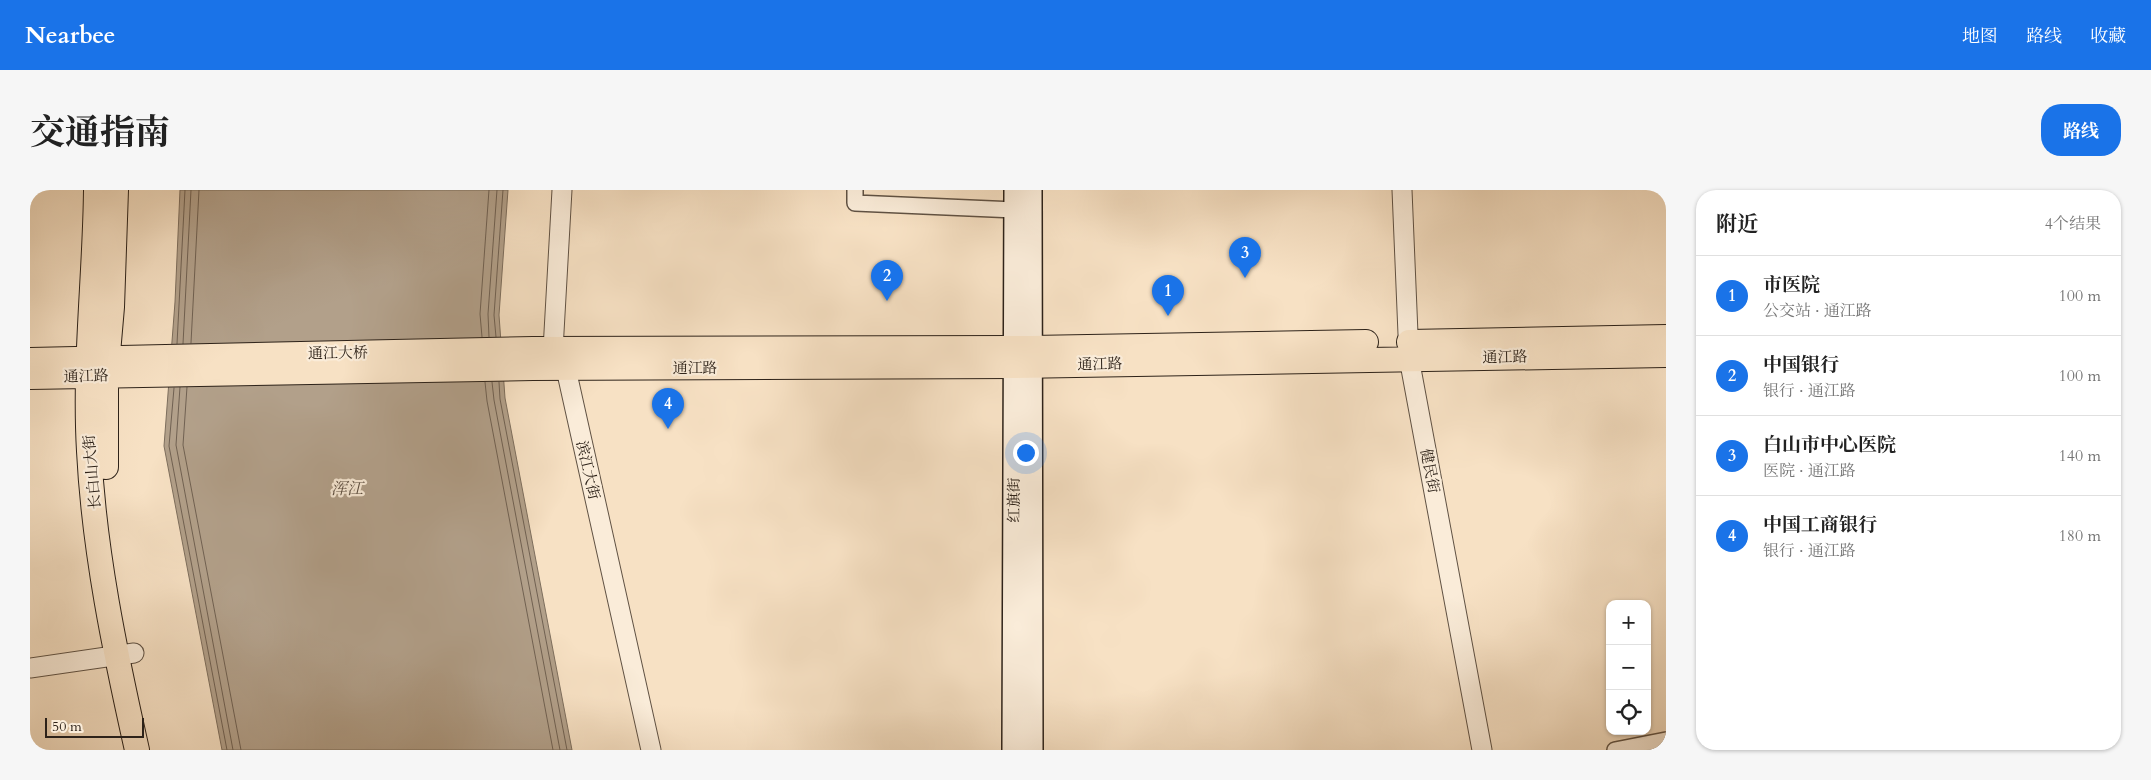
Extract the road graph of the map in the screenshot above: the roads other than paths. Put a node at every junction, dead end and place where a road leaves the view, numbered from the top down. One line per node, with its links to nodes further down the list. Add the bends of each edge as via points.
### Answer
1 (96, 190): 15 (main road, 长白山大街)
2 (116, 190): 15 (main road, 长白山大街, via 112,307)
3 (562, 190): 10 (street)
4 (854, 190): 7 (street, via 855,203)
5 (1031, 190): 12 (main road)
6 (1402, 190): 9 (street, 健民街)
7 (1015, 200): 12 (main road, 红旗街)
8 (1666, 337): 9 (main road, 通江路)
9 (1408, 350): 11 (main road, 通江路); 12 (main road, 通江路); 26 (street, 健民街)
10 (540, 355): 12 (main road, 通江路); 14 (main road, 通江大桥); 16 (main road, 通江路)
11 (1666, 355)
12 (1023, 357): 16 (main road, 通江路); 24 (main road, 红旗街); 25 (main road)
13 (30, 360): 15 (main road, 通江路)
14 (142, 366): 15 (main road, 通江路)
15 (97, 368): 17 (main road, 通江路); 18 (main road, 长白山大街, via 89,452 100,562)
16 (566, 369): 23 (street, 滨江大街)
17 (30, 377)
18 (126, 655): 19 (street); 21 (main road, 长白山大街); 22 (main road, 长白山大街)
19 (30, 668)
20 (1666, 740): 27 (street)
21 (137, 750)
22 (152, 750)
23 (651, 750)
24 (1014, 750)
25 (1032, 750)
26 (1482, 750)
27 (1615, 750)

